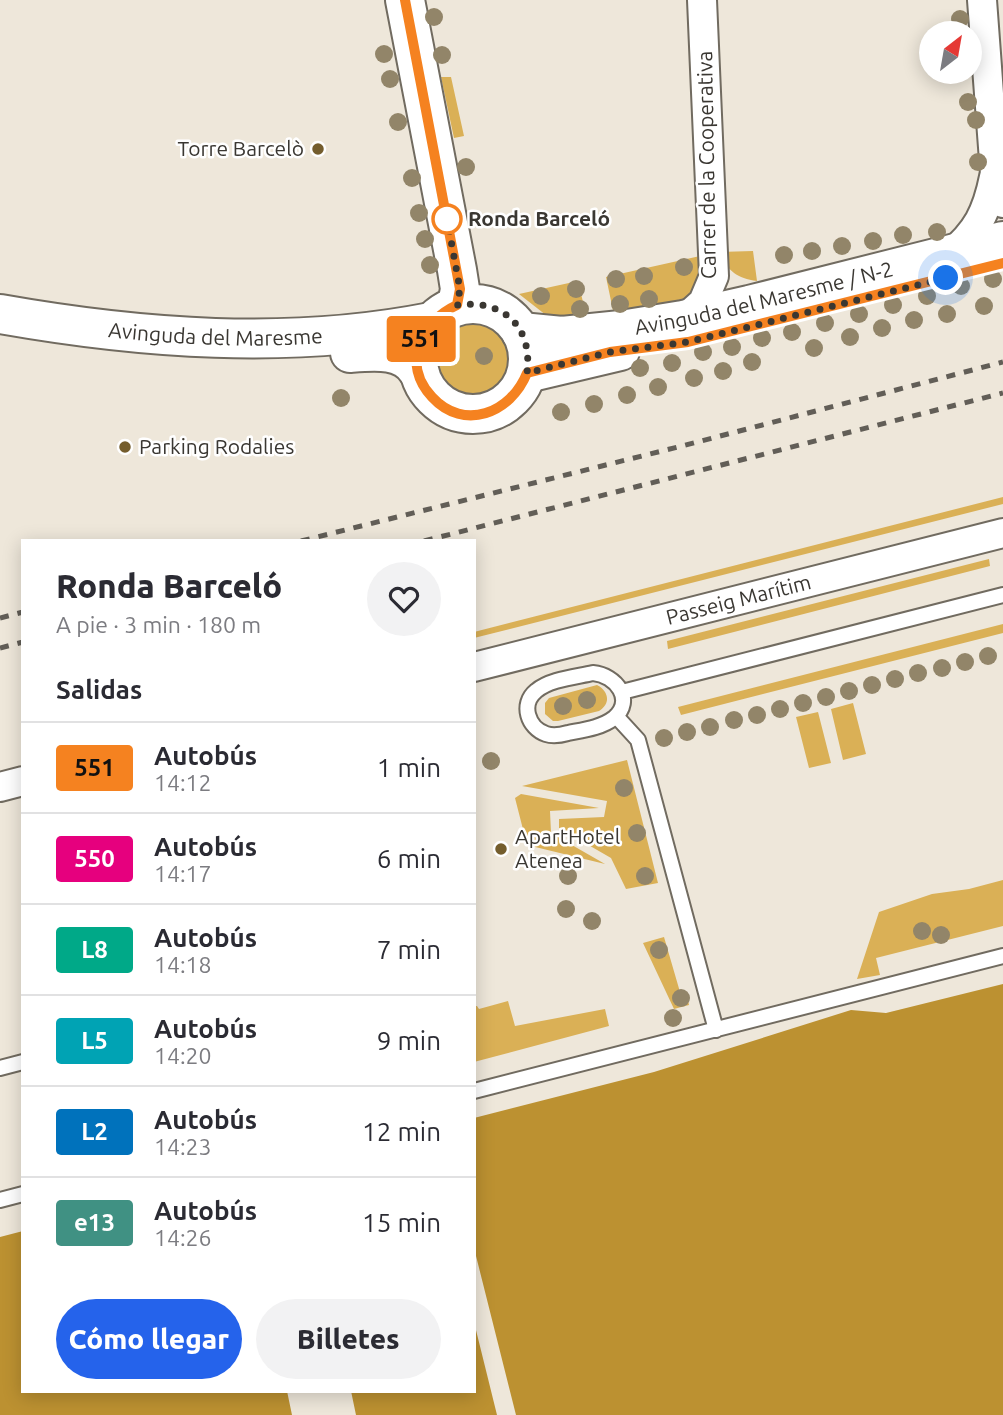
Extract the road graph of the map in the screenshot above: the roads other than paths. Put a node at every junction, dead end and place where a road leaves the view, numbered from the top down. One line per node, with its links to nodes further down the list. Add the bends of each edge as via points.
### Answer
1 (405, 0): 10 (main road, via 460,289)
2 (702, 0): 11 (street, Carrer de la Cooperativa, via 713,275 703,302)
3 (982, 0): 4 (street)
4 (995, 174): 5 (street); 7 (street, via 985,212)
5 (1003, 203)
6 (1003, 241): 7 (main road, Avinguda del Maresme / N-2)
7 (949, 255): 11 (main road, Avinguda del Maresme / N-2)
8 (1003, 263): 15 (main road, Avinguda del Maresme / N-2, via 688,342 610,352)
9 (0, 314): 10 (main road, Avinguda del Maresme, via 162,336 243,339 364,332)
10 (444, 314): 12 (main road, via 472,303 487,305 501,311); 14 (main road, via 418,345)
11 (683, 320): 12 (main road, Avinguda del Maresme / N-2, via 562,336)
12 (522, 332): 15 (main road)
13 (0, 335): 14 (main road, Avinguda del Maresme, via 190,358 276,359 385,352 402,356)
14 (418, 371): 15 (main road, via 428,391 444,407 472,415 501,407 521,387)
15 (527, 373)
16 (1003, 533): 18 (street, Passeig Marítim)
17 (1003, 595): 19 (lane)
18 (476, 666)
19 (622, 692): 20 (lane); 20 (lane, via 615,680 593,673 548,684 535,691 528,707 535,728 548,735 603,724)
20 (616, 716): 24 (lane, via 638,740)
21 (21, 782): 22 (street)
22 (0, 787)
23 (1003, 956): 24 (lane)
24 (716, 1030): 27 (lane)
25 (21, 1063): 26 (lane)
26 (0, 1068)
27 (476, 1090)
28 (21, 1195): 29 (lane)
29 (0, 1200)

